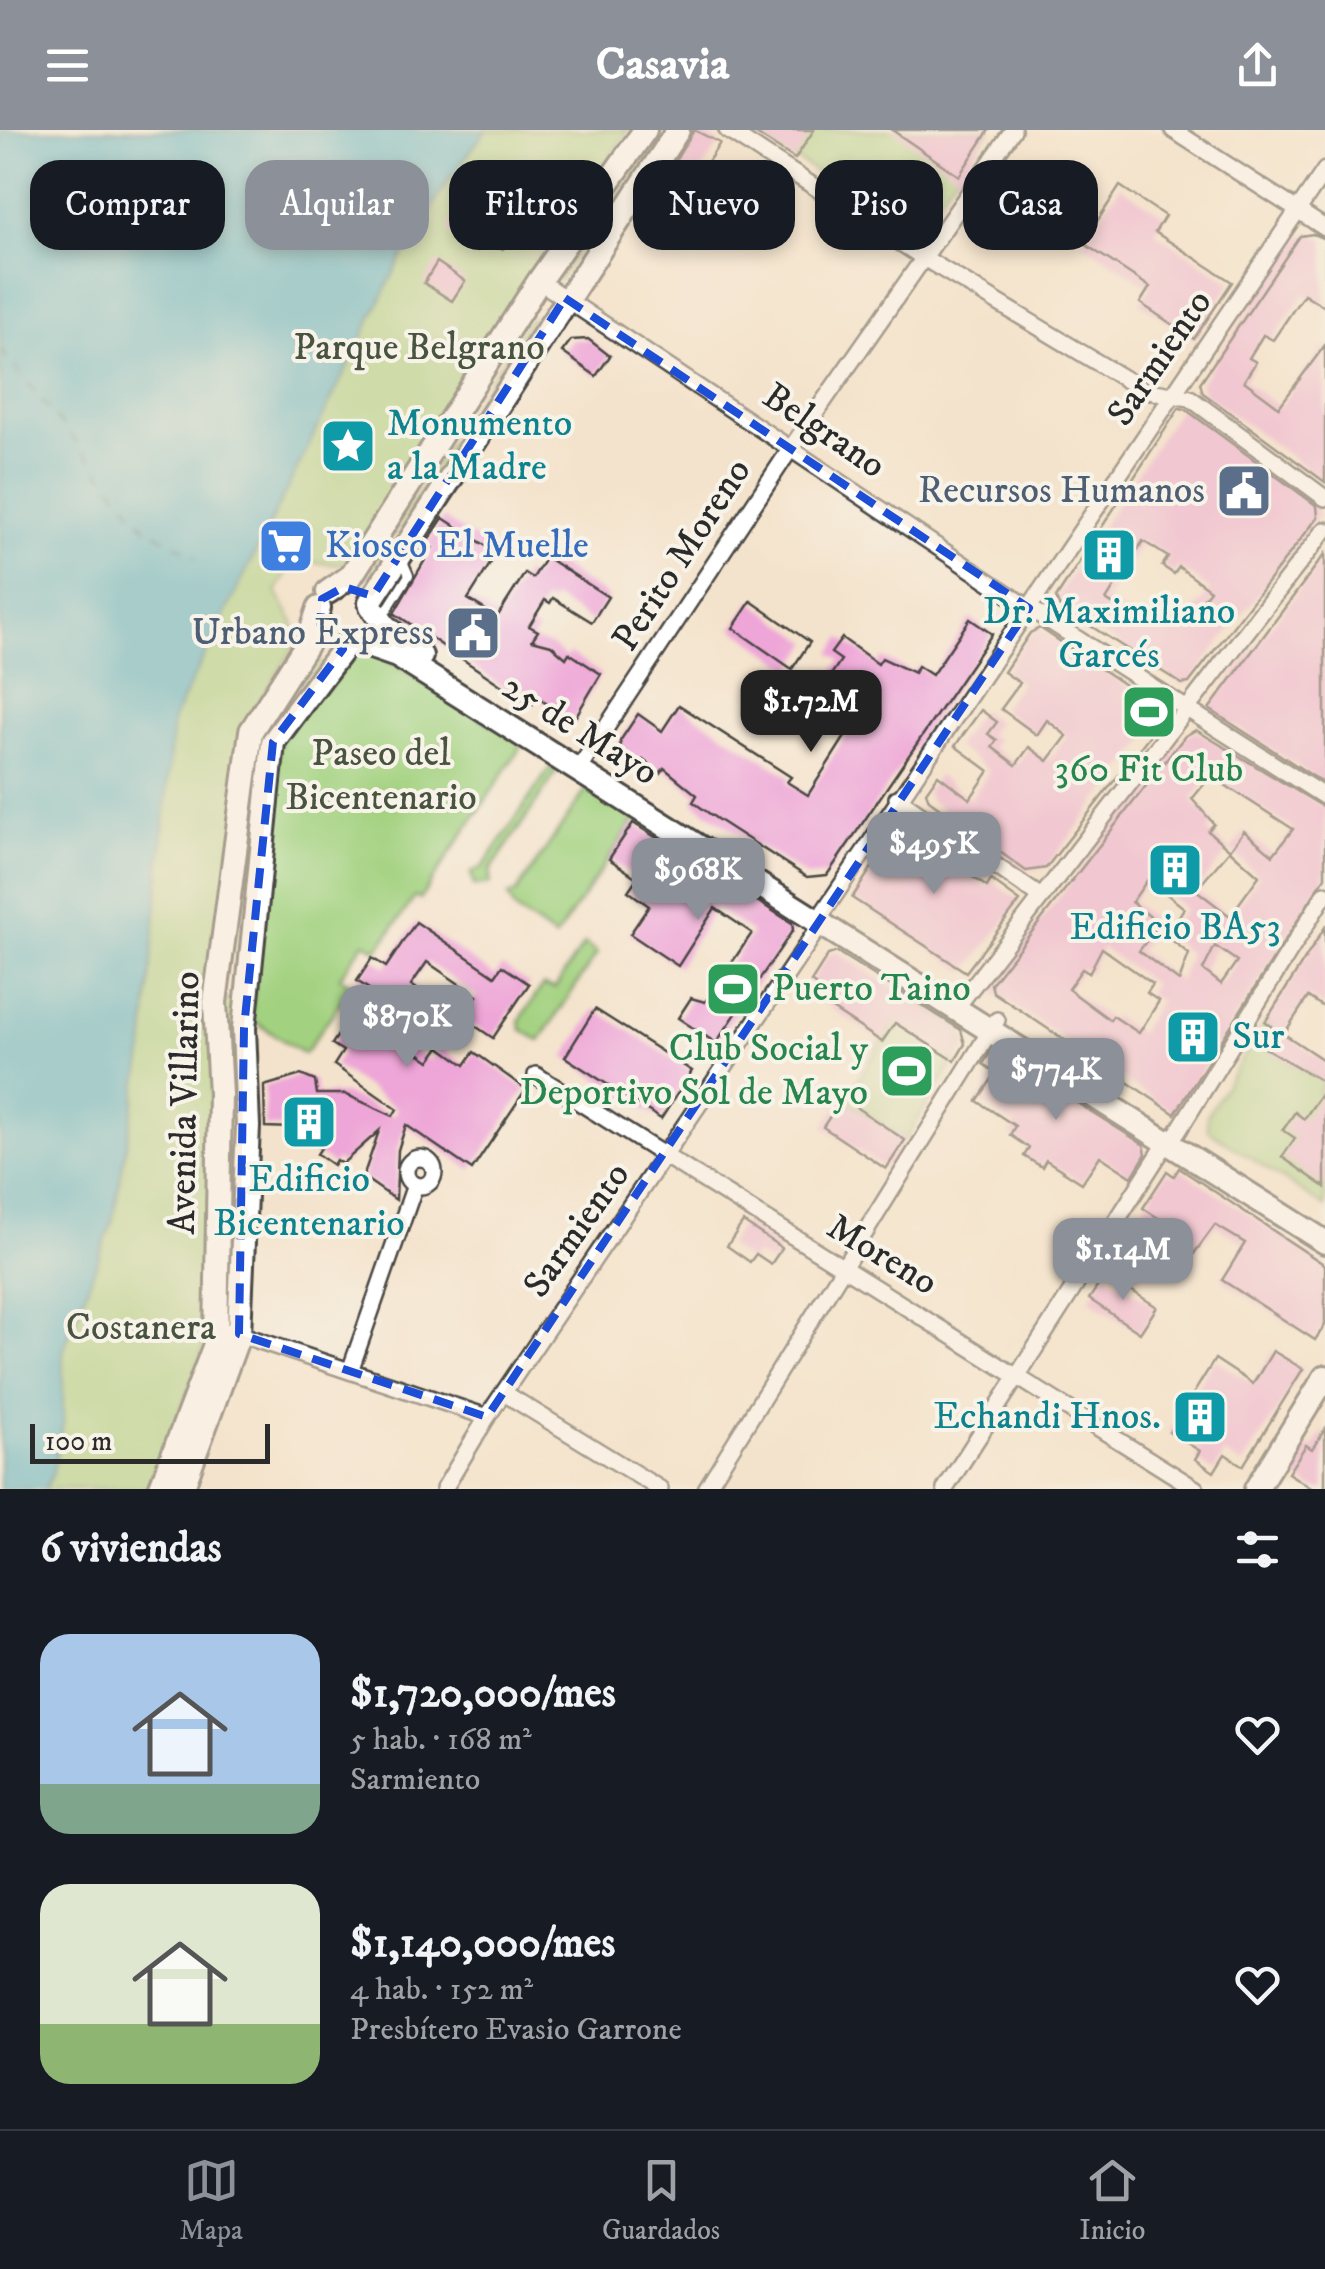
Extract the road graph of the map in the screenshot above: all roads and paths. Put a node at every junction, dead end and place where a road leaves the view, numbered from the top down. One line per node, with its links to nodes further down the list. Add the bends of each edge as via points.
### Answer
1 (645, 130): 10 (main road, Avenida Villarino)
2 (678, 130): 11 (main road)
3 (727, 130): 9 (street)
4 (1013, 130): 9 (street, Perito Moreno)
5 (1173, 130): 7 (street)
6 (1325, 170): 7 (street, Sarmiento)
7 (1298, 210): 8 (street); 12 (street, Sarmiento)
8 (1325, 228)
9 (924, 258): 12 (street, via 1143,390); 13 (street, Perito Moreno)
10 (539, 281): 11 (street, Belgrano); 16 (main road, Avenida Villarino, via 351,576)
11 (565, 298): 13 (street, Belgrano); 18 (main road, via 400,553)
12 (1174, 395): 14 (street, via 1190,398); 17 (street, Sarmiento)
13 (791, 448): 17 (street, Belgrano); 21 (street, Perito Moreno)
14 (1325, 498)
15 (1325, 530): 20 (street)
16 (323, 600): 18 (main road, 25 de Mayo, via 352,588); 19 (main road, 25 de Mayo, via 324,631); 36 (main road, Avenida Villarino, via 308,642 250,731 215,1002)
17 (1029, 608): 20 (street, Belgrano); 23 (street, Sarmiento)
18 (374, 609): 19 (main road, via 370,626); 21 (main road, 25 de Mayo, via 412,650)
19 (350, 640): 21 (main road, 25 de Mayo, via 397,656); 36 (main road, Avenida Villarino, via 273,742 244,1028 248,1126)
20 (1187, 708): 22 (street, Belgrano); 25 (street)
21 (582, 764): 26 (main road, 25 de Mayo)
22 (1325, 797)
23 (897, 798): 25 (street); 26 (street, Sarmiento)
24 (1325, 894): 30 (street)
25 (1040, 897): 27 (street)
26 (822, 918): 27 (main road, 25 de Mayo); 28 (main road, 25 de Mayo); 31 (street, Sarmiento)
27 (963, 999): 28 (main road, 25 de Mayo)
28 (994, 1026): 30 (main road, 25 de Mayo); 35 (street)
29 (536, 1075): 31 (street, Moreno)
30 (1172, 1138): 33 (main road, 25 de Mayo); 34 (main road, 25 de Mayo); 38 (street)
31 (666, 1158): 35 (street, Moreno); 40 (street, Sarmiento)
32 (415, 1185): 37 (street)
33 (1325, 1226)
34 (1325, 1242)
35 (843, 1270): 38 (street, Moreno); 46 (street)
36 (228, 1330): 37 (street); 42 (main road, Avenida Villarino, via 216,1342); 43 (main road, Avenida Villarino)
37 (350, 1371): 41 (street)
38 (1018, 1375): 47 (street); 48 (street, Moreno)
39 (1325, 1378): 49 (main road)
40 (504, 1393): 41 (street, Sarmiento); 45 (street)
41 (487, 1418): 44 (street, Sarmiento)
42 (160, 1489)
43 (182, 1489)
44 (444, 1489)
45 (660, 1489)
46 (706, 1489)
47 (946, 1489)
48 (1196, 1489)
49 (1256, 1489)

